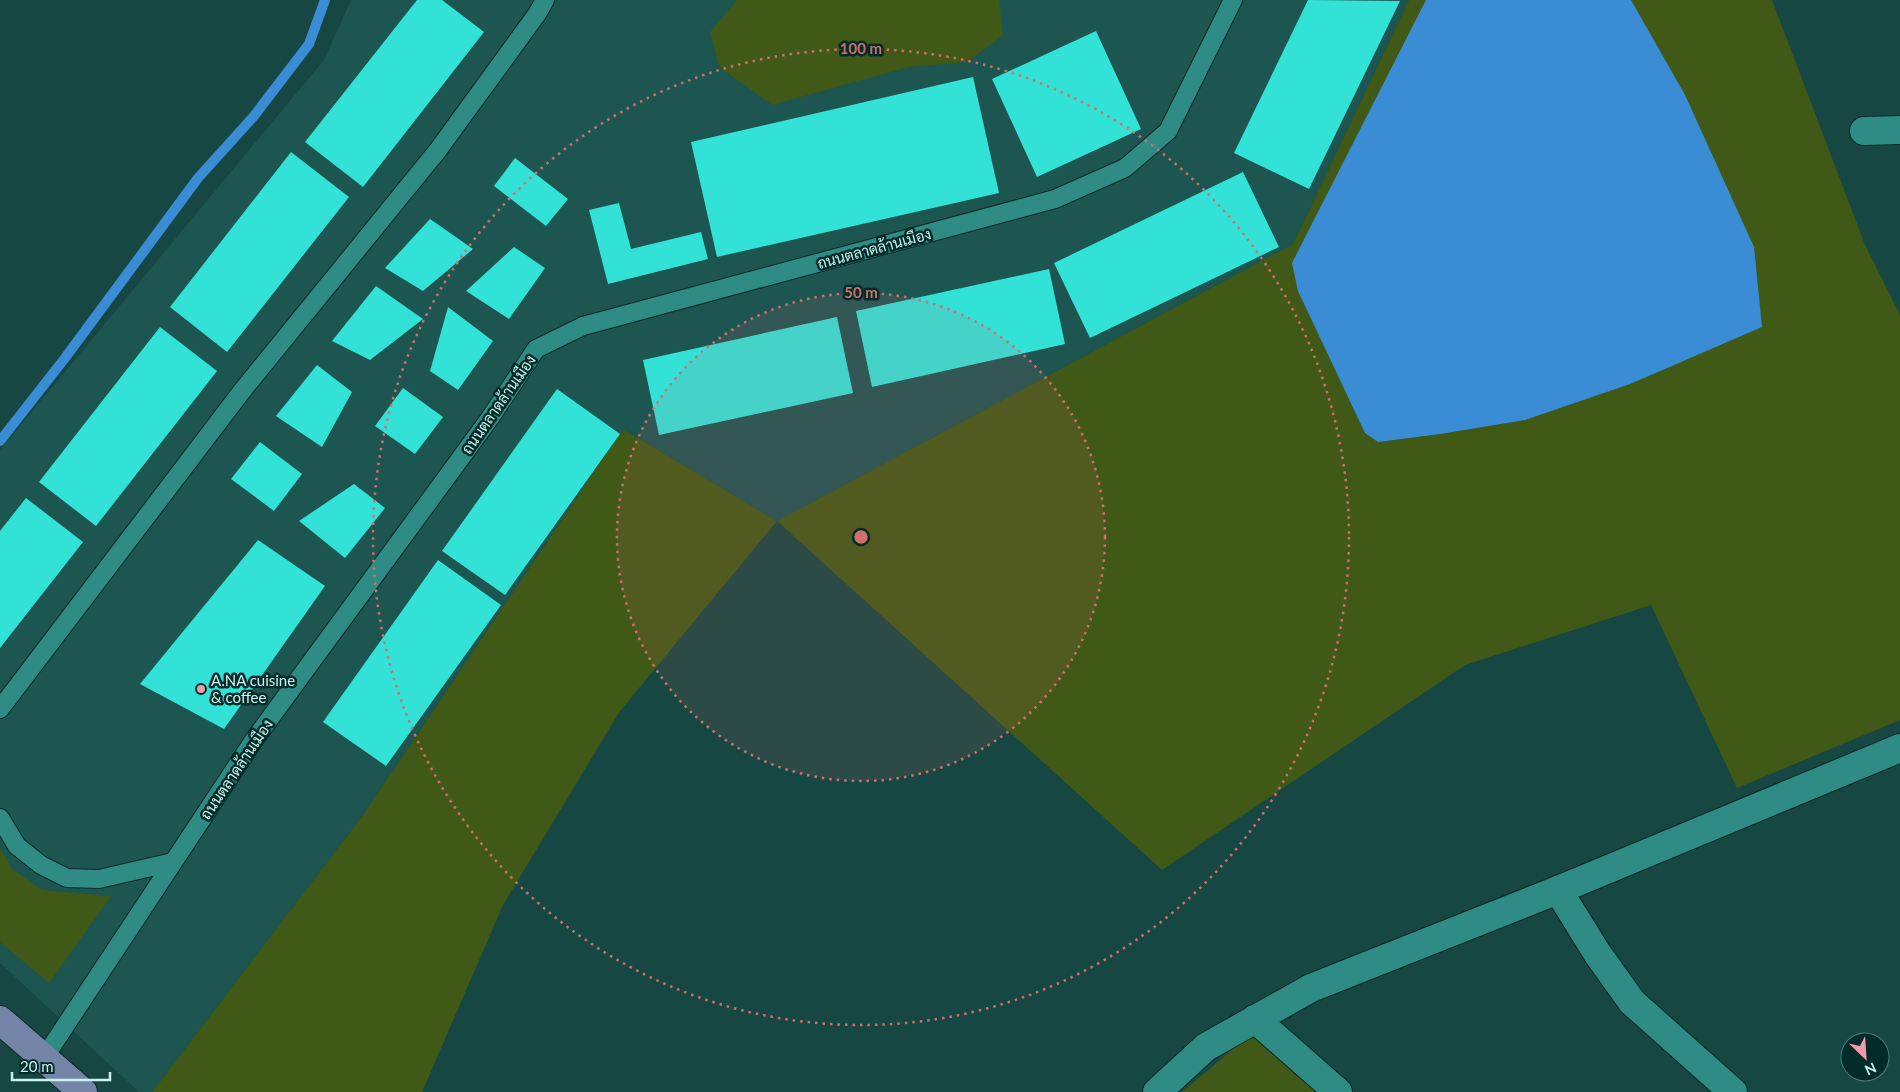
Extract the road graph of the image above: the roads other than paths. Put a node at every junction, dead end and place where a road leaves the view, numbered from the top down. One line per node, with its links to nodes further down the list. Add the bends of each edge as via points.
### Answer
1 (545, 0): 5 (lane, via 438,150 242,391)
2 (1233, 0): 8 (lane, ถนนตลาดล้านเมือง, via 1168,131 1125,168 1055,200 583,326 536,349 490,418 254,740)
3 (1900, 130): 4 (street)
4 (1864, 131)
5 (0, 708)
6 (1900, 748): 9 (street)
7 (0, 818): 8 (lane, via 17,846 41,865 67,878 98,879)
8 (173, 862): 12 (lane, ถนนตลาดล้านเมือง)
9 (1558, 890): 10 (street, via 1311,988); 16 (street, via 1596,953 1632,1002)
10 (1256, 1019): 14 (street, via 1206,1047); 15 (street)
11 (0, 1020): 12 (main road)
12 (44, 1058): 13 (main road)
13 (83, 1092)
14 (1157, 1092)
15 (1338, 1092)
16 (1733, 1092)

